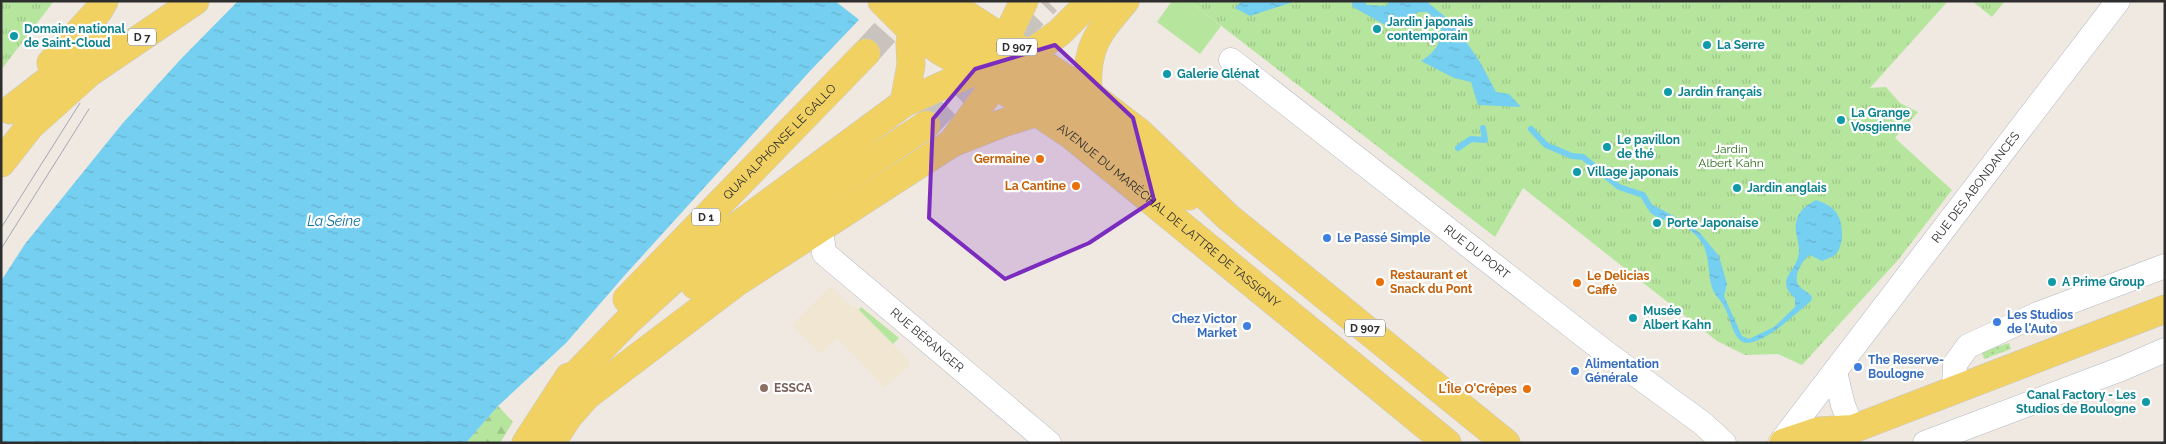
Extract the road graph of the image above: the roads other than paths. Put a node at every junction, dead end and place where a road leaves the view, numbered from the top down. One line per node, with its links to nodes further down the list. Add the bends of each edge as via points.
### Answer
1 (104, 1): 20 (main road, D 7)
2 (161, 1): 20 (main road, D 7, via 77,58)
3 (195, 1): 23 (main road, D 7, via 89,72 30,126)
4 (882, 1): 11 (main road, AVENUE DU MARÉCHAL DE LATTRE DE TASSIGNY / D 907)
5 (908, 1): 15 (main road)
6 (945, 1): 15 (main road, AVENUE DU MARÉCHAL DE LATTRE DE TASSIGNY / D 907)
7 (1024, 1): 15 (main road)
8 (1091, 1): 13 (main road, via 1058,33)
9 (1125, 1): 17 (main road, via 1107,22 1091,49)
10 (2118, 1): 29 (street, RUE DES ABONDANCES)
11 (912, 31): 15 (main road, AVENUE DU MARÉCHAL DE LATTRE DE TASSIGNY / D 907, via 942,52); 18 (main road, via 911,65)
12 (866, 52): 31 (main road, QUAI ALPHONSE LE GALLO / D 1, via 615,311)
13 (1029, 54): 15 (main road, AVENUE DU MARÉCHAL DE LATTRE DE TASSIGNY / D 907); 17 (main road, AVENUE DU MARÉCHAL DE LATTRE DE TASSIGNY / D 907)
14 (1231, 60): 39 (street, RUE DU PORT)
15 (994, 64): 16 (main road); 19 (main road, AVENUE DU MARÉCHAL DE LATTRE DE TASSIGNY / D 907); 22 (main road); 24 (main road, via 1085,118 1156,178)
16 (933, 90): 18 (main road); 22 (main road, via 954,99)
17 (1088, 93): 24 (main road, AVENUE DU MARÉCHAL DE LATTRE DE TASSIGNY / D 907, via 1139,132)
18 (904, 103): 31 (main road, via 709,247 628,321)
19 (1038, 112): 22 (main road); 37 (main road, AVENUE DU MARÉCHAL DE LATTRE DE TASSIGNY / D 907, via 1071,135)
20 (5, 115)
21 (926, 125): 32 (main road, via 720,262 642,332)
22 (957, 136): 25 (main road)
23 (1, 163)
24 (1228, 217): 38 (main road, AVENUE DU MARÉCHAL DE LATTRE DE TASSIGNY / D 907)
25 (821, 228): 32 (main road, via 737,282); 36 (street, RUE BÉRANGER, via 824,253)
26 (2165, 266): 30 (street, via 2038,314 1968,346 1956,364)
27 (2165, 309): 30 (main road)
28 (2165, 350): 41 (street)
29 (1835, 372): 33 (street, via 1843,405); 40 (street, RUE DES ABONDANCES)
30 (1954, 390): 33 (main road)
31 (558, 392): 34 (main road, QUAI ALPHONSE LE GALLO / D 1)
32 (585, 397): 35 (main road)
33 (1845, 436): 40 (main road, via 1819,431)
34 (526, 443)
35 (551, 443)
36 (1049, 443)
37 (1447, 443)
38 (1506, 443)
39 (1724, 443)
40 (1781, 443)
41 (1924, 443)

